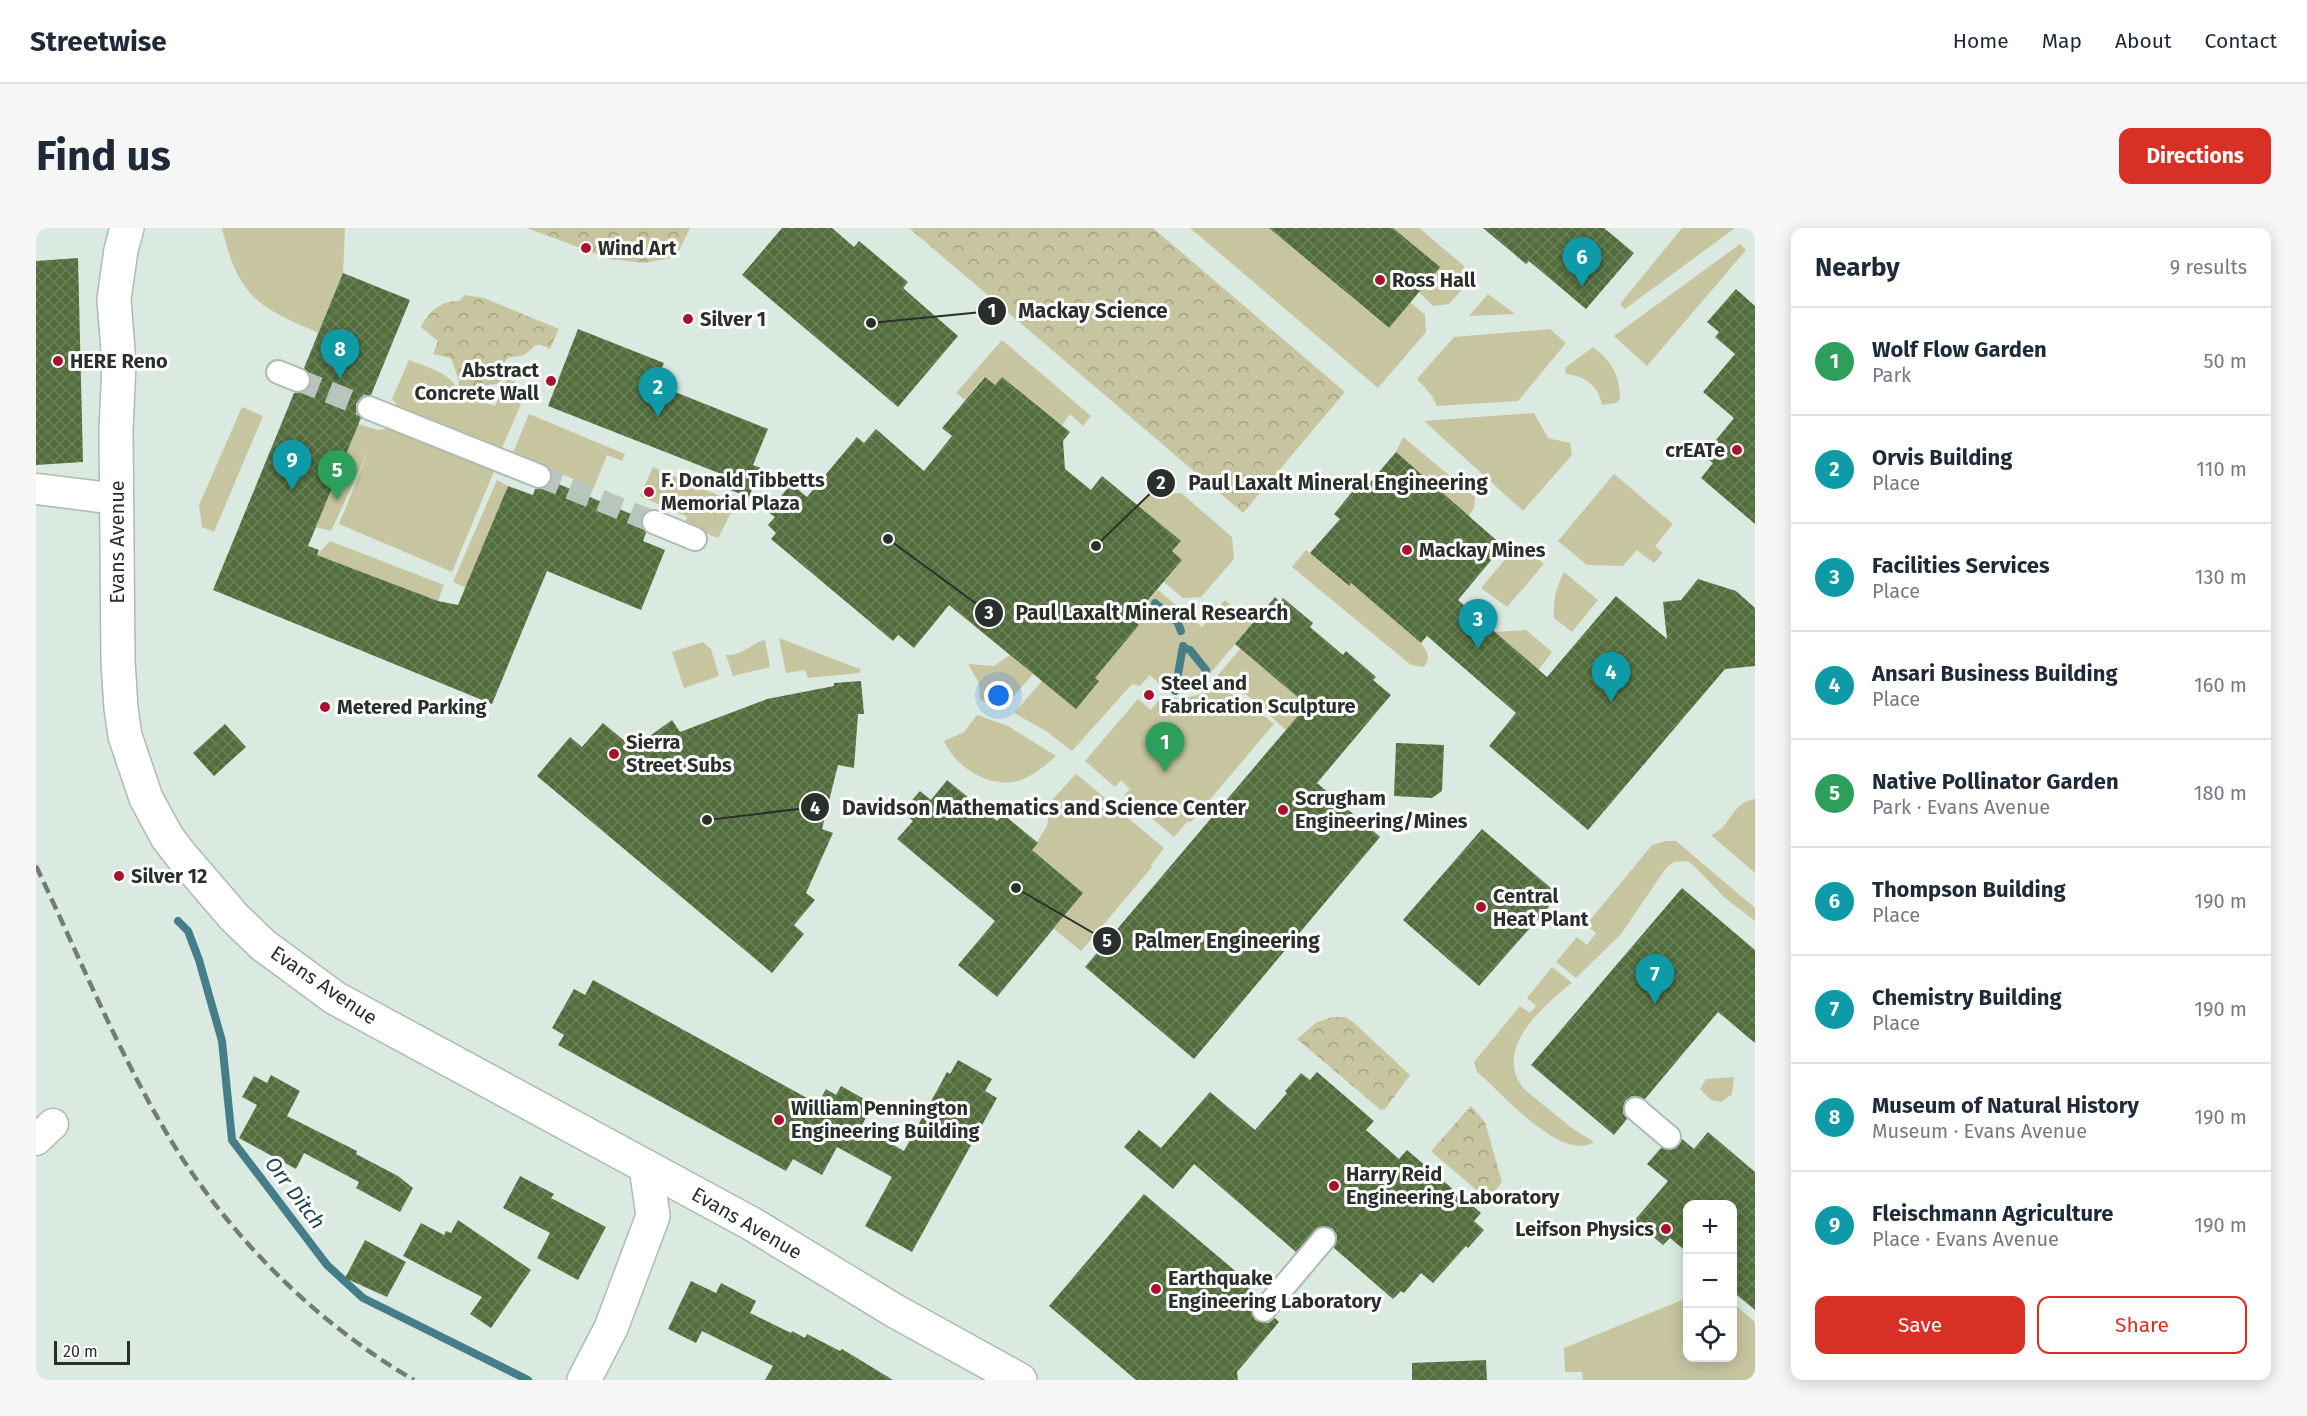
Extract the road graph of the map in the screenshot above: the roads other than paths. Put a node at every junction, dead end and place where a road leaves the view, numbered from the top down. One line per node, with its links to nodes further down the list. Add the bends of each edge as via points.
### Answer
1 (127, 228): 5 (street, Evans Avenue, via 114,299 119,364)
2 (369, 408): 3 (street)
3 (539, 476)
4 (36, 489): 5 (street)
5 (117, 499): 10 (street, Evans Avenue, via 118,661 125,736 146,798 180,854 263,945 335,998)
6 (654, 522): 7 (street)
7 (695, 539)
8 (1636, 1109): 9 (street)
9 (1669, 1137)
10 (646, 1167): 13 (street, via 653,1216 611,1328); 14 (street, Evans Avenue)
11 (1324, 1239): 12 (street)
12 (1264, 1310)
13 (585, 1380)
14 (1020, 1380)

